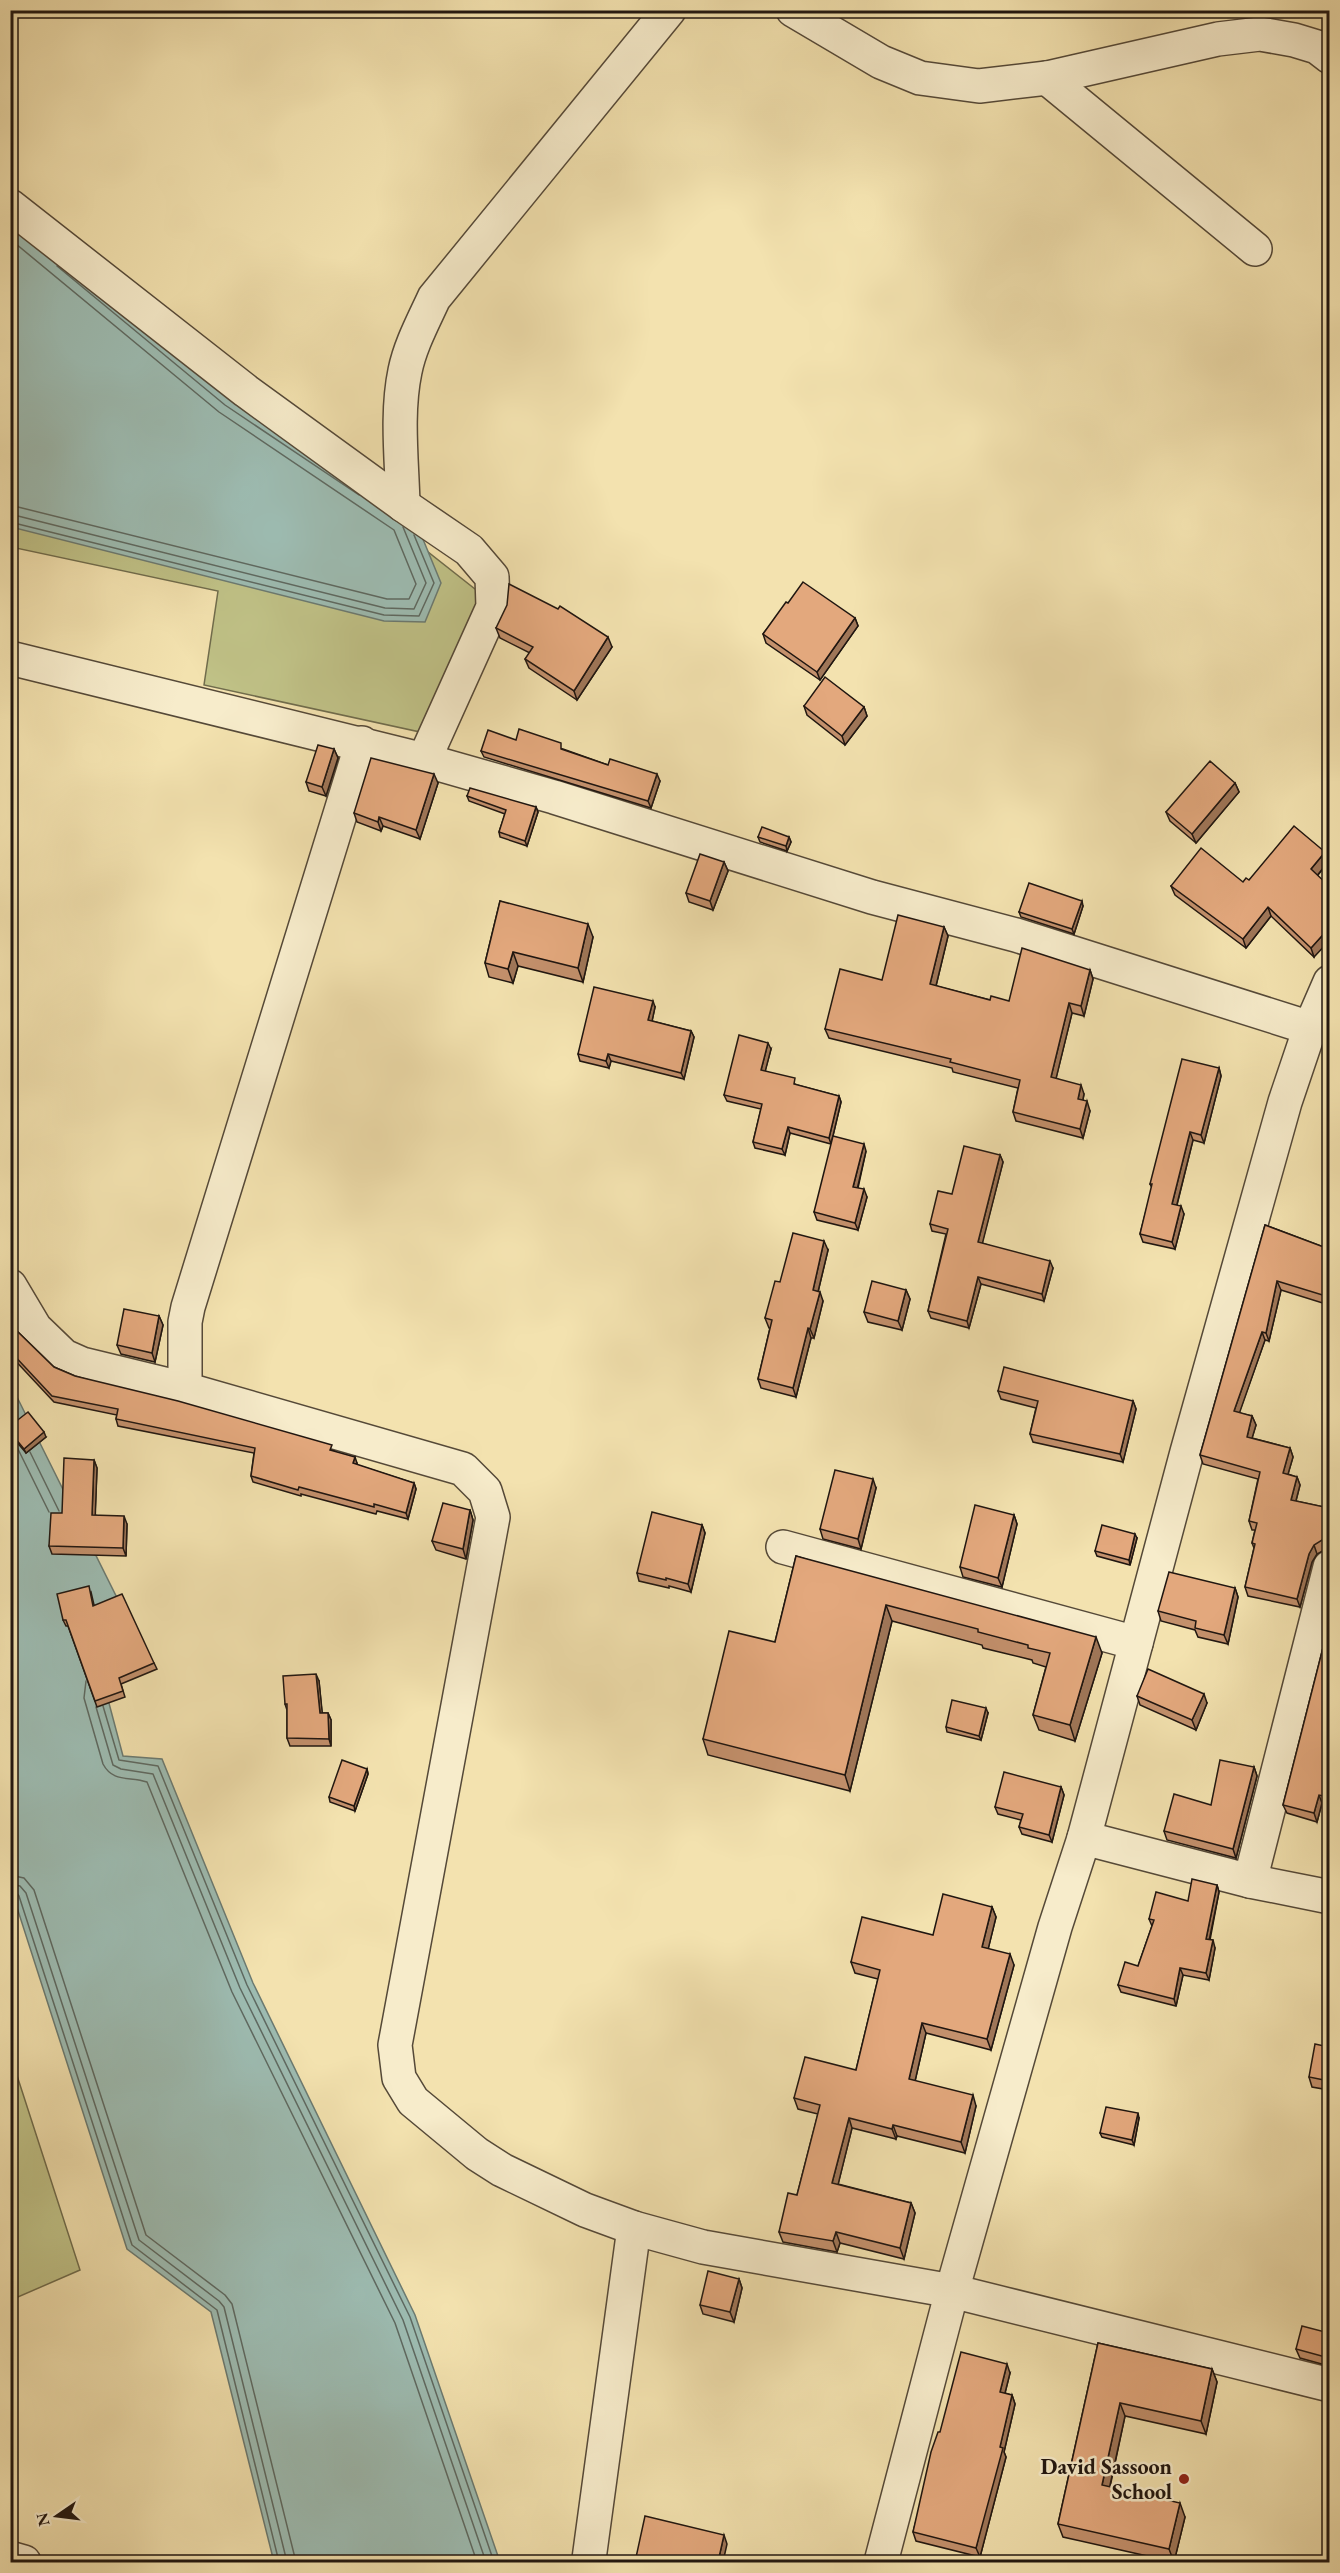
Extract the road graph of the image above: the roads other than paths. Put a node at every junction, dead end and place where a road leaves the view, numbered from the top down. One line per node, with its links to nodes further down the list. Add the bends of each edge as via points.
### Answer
1 (669, 10): 7 (street, via 434,298 405,371 400,412)
2 (793, 10): 4 (street, via 881,62 920,78 980,86)
3 (1329, 57): 4 (street, via 1317,47 1260,34 1218,39)
4 (1047, 78): 6 (street)
5 (10, 206): 7 (street, via 246,391)
6 (1255, 249)
7 (403, 506): 10 (street, via 469,550 492,578 493,607)
8 (10, 658): 9 (street)
9 (362, 743): 10 (street); 14 (street, via 188,1307)
10 (424, 760): 12 (street, via 872,897 1016,935)
11 (1329, 982): 12 (street)
12 (1310, 1028): 17 (street, via 1285,1102)
13 (10, 1287): 14 (street, via 35,1328 64,1356)
14 (185, 1389): 21 (street, via 464,1469 484,1491 494,1517 395,2046 399,2078 413,2101 502,2170 585,2210)
15 (783, 1547): 17 (street)
16 (1329, 1568): 19 (street)
17 (1136, 1643): 18 (street)
18 (1084, 1838): 19 (street); 22 (street)
19 (1250, 1881): 20 (street)
20 (1329, 1897)
21 (634, 2228): 22 (street, via 703,2247); 25 (street)
22 (952, 2291): 23 (street); 27 (street)
23 (1329, 2385)
24 (10, 2558): 26 (street)
25 (589, 2559)
26 (24, 2562)
27 (881, 2562)

